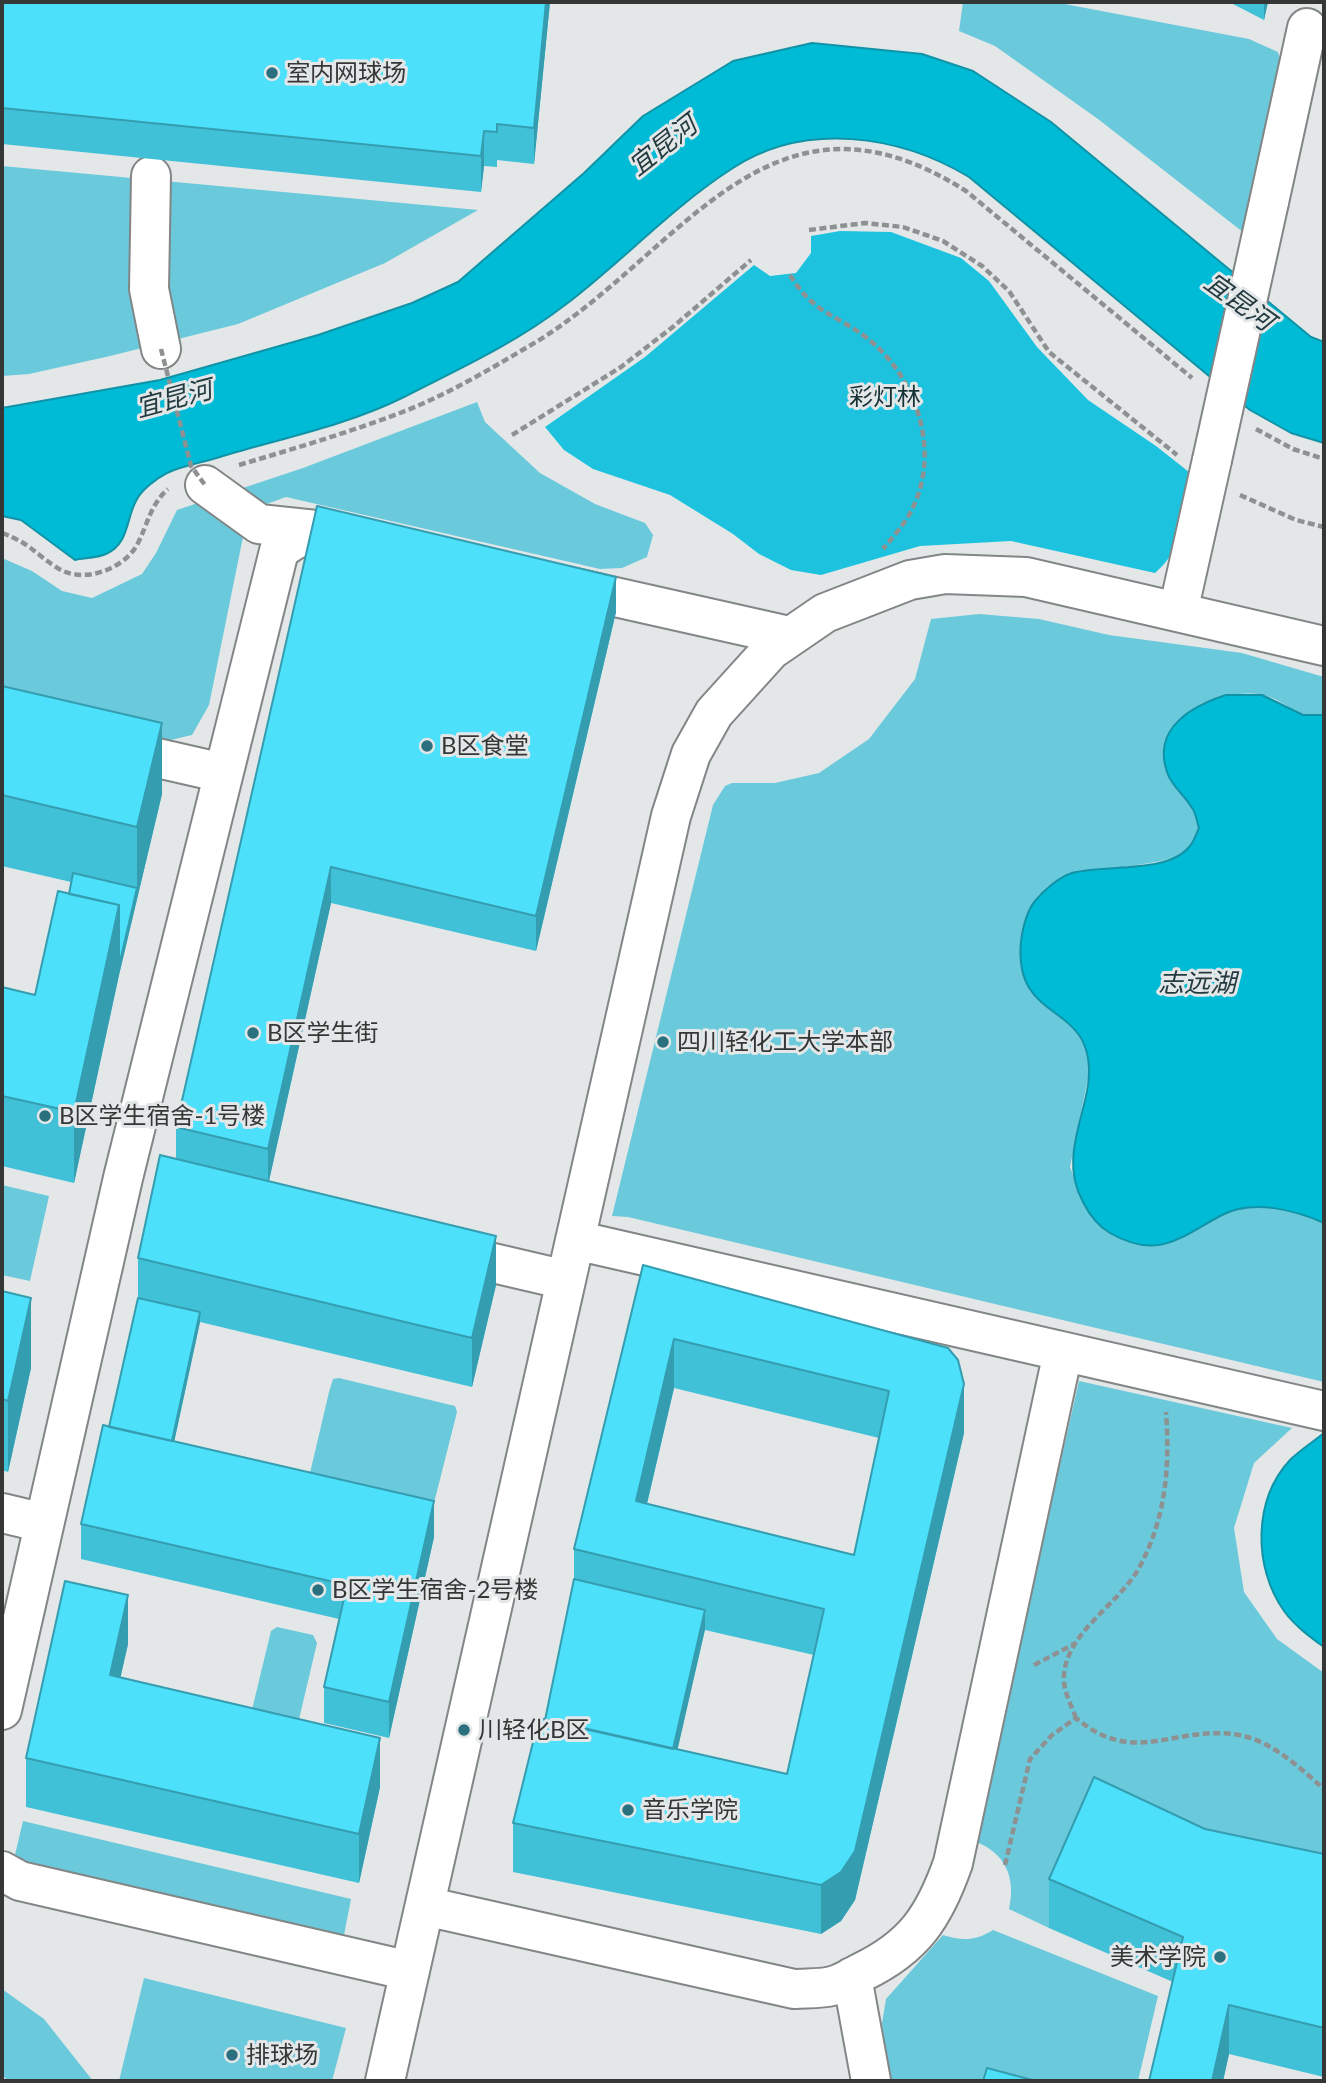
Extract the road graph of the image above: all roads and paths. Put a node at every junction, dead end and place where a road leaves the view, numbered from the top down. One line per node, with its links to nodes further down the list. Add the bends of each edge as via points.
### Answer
1 (1307, 27): 11 (street, bridge)
2 (151, 176): 6 (street, via 149,289)
3 (809, 230): 11 (path, via 866,223 903,227 943,241 982,266 1009,291 1049,352)
4 (751, 260): 9 (path, via 621,366)
5 (790, 275): 17 (path, via 814,307 866,337 887,356 912,393 923,425 925,453 910,514)
6 (161, 349): 12 (path, bridge, via 191,466)
7 (1197, 382): 12 (path, via 966,191 932,169 894,155 845,149 801,155 753,171 711,199 539,340 467,382 402,412)
8 (1246, 424): 10 (path, via 1293,449)
9 (512, 435)
10 (1324, 459)
11 (1209, 470): 13 (path, via 1296,520); 19 (street)
12 (201, 478): 14 (street, via 260,524); 15 (path, via 153,505 136,545 121,563 105,571 86,574 57,568 24,541)
13 (1324, 527)
14 (316, 530): 16 (street); 23 (street, via 296,537 279,551)
15 (2, 533)
16 (400, 548)
17 (879, 555)
18 (534, 578): 20 (street)
19 (1178, 612): 20 (street, via 1026,577 946,574 870,594 825,612); 21 (street)
20 (789, 636): 26 (street, via 714,713 691,754 671,816)
21 (1324, 646)
22 (80, 740): 23 (street)
23 (223, 773): 24 (street)
24 (123, 1178): 25 (street); 33 (street)
25 (163, 1187)
26 (575, 1240): 28 (street); 29 (street)
27 (418, 1246): 28 (street)
28 (566, 1280): 39 (street)
29 (1063, 1352): 30 (street); 41 (street, via 953,1863 940,1901 921,1930 885,1961)
30 (1164, 1375): 31 (street); 35 (path, via 1167,1488 1138,1571 1071,1653 1064,1682)
31 (1324, 1411)
32 (2, 1513): 33 (street)
33 (44, 1523): 34 (street)
34 (2, 1710)
35 (1076, 1718): 36 (path, via 1090,1730 1124,1744 1212,1732 1242,1735 1276,1751); 37 (path, via 1030,1759)
36 (1324, 1789)
37 (1005, 1865)
38 (2, 1871): 40 (street, via 20,1881)
39 (425, 1906): 40 (street); 41 (street, via 794,1989 833,1986)
40 (410, 1971): 42 (street)
41 (852, 1977): 43 (street)
42 (385, 2081)
43 (871, 2081)

